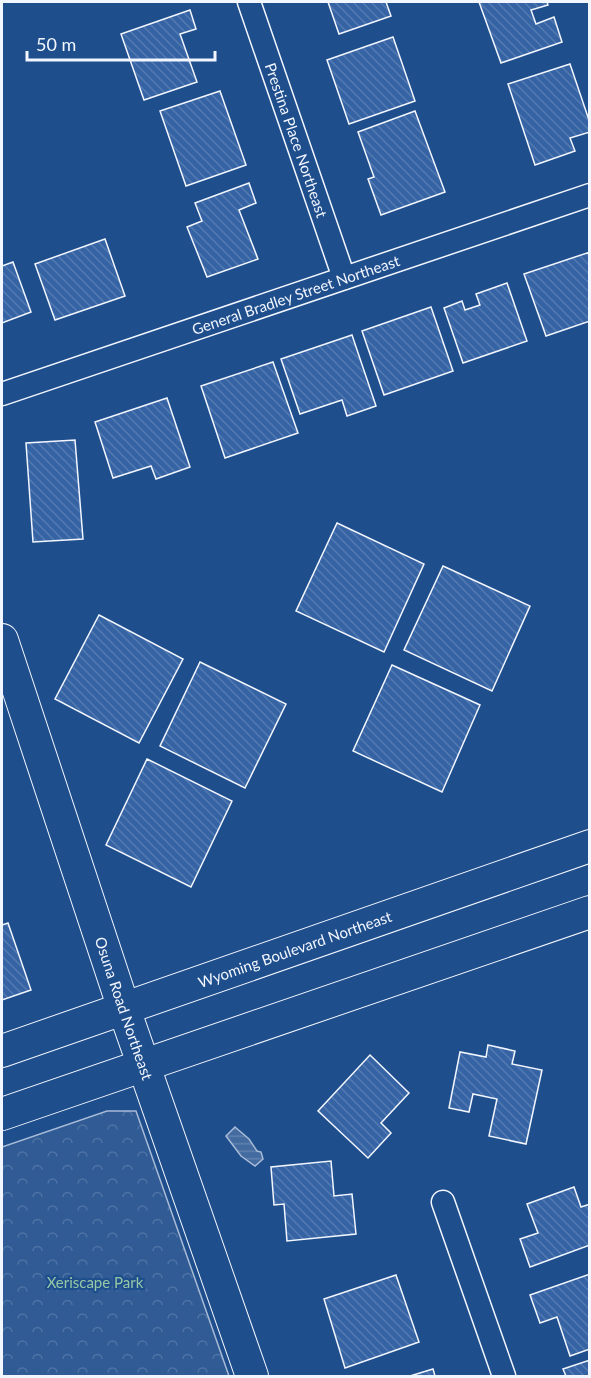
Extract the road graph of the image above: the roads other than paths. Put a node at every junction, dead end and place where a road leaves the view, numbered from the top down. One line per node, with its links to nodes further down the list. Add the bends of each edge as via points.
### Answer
1 (249, 2): 3 (street, Prestina Place Northeast)
2 (590, 195): 3 (street, General Bradley Street Northeast)
3 (345, 278): 4 (street, General Bradley Street Northeast)
4 (2, 393)
5 (2, 640): 8 (main road, Osuna Road Northeast)
6 (590, 846): 8 (main road, Wyoming Boulevard Northeast)
7 (590, 912): 10 (main road)
8 (124, 1009): 9 (main road, Wyoming Boulevard Northeast); 10 (main road, Osuna Road Northeast)
9 (2, 1051)
10 (143, 1063): 11 (main road); 13 (main road, Osuna Road Northeast)
11 (2, 1114)
12 (443, 1202): 14 (street)
13 (252, 1377)
14 (504, 1377)

